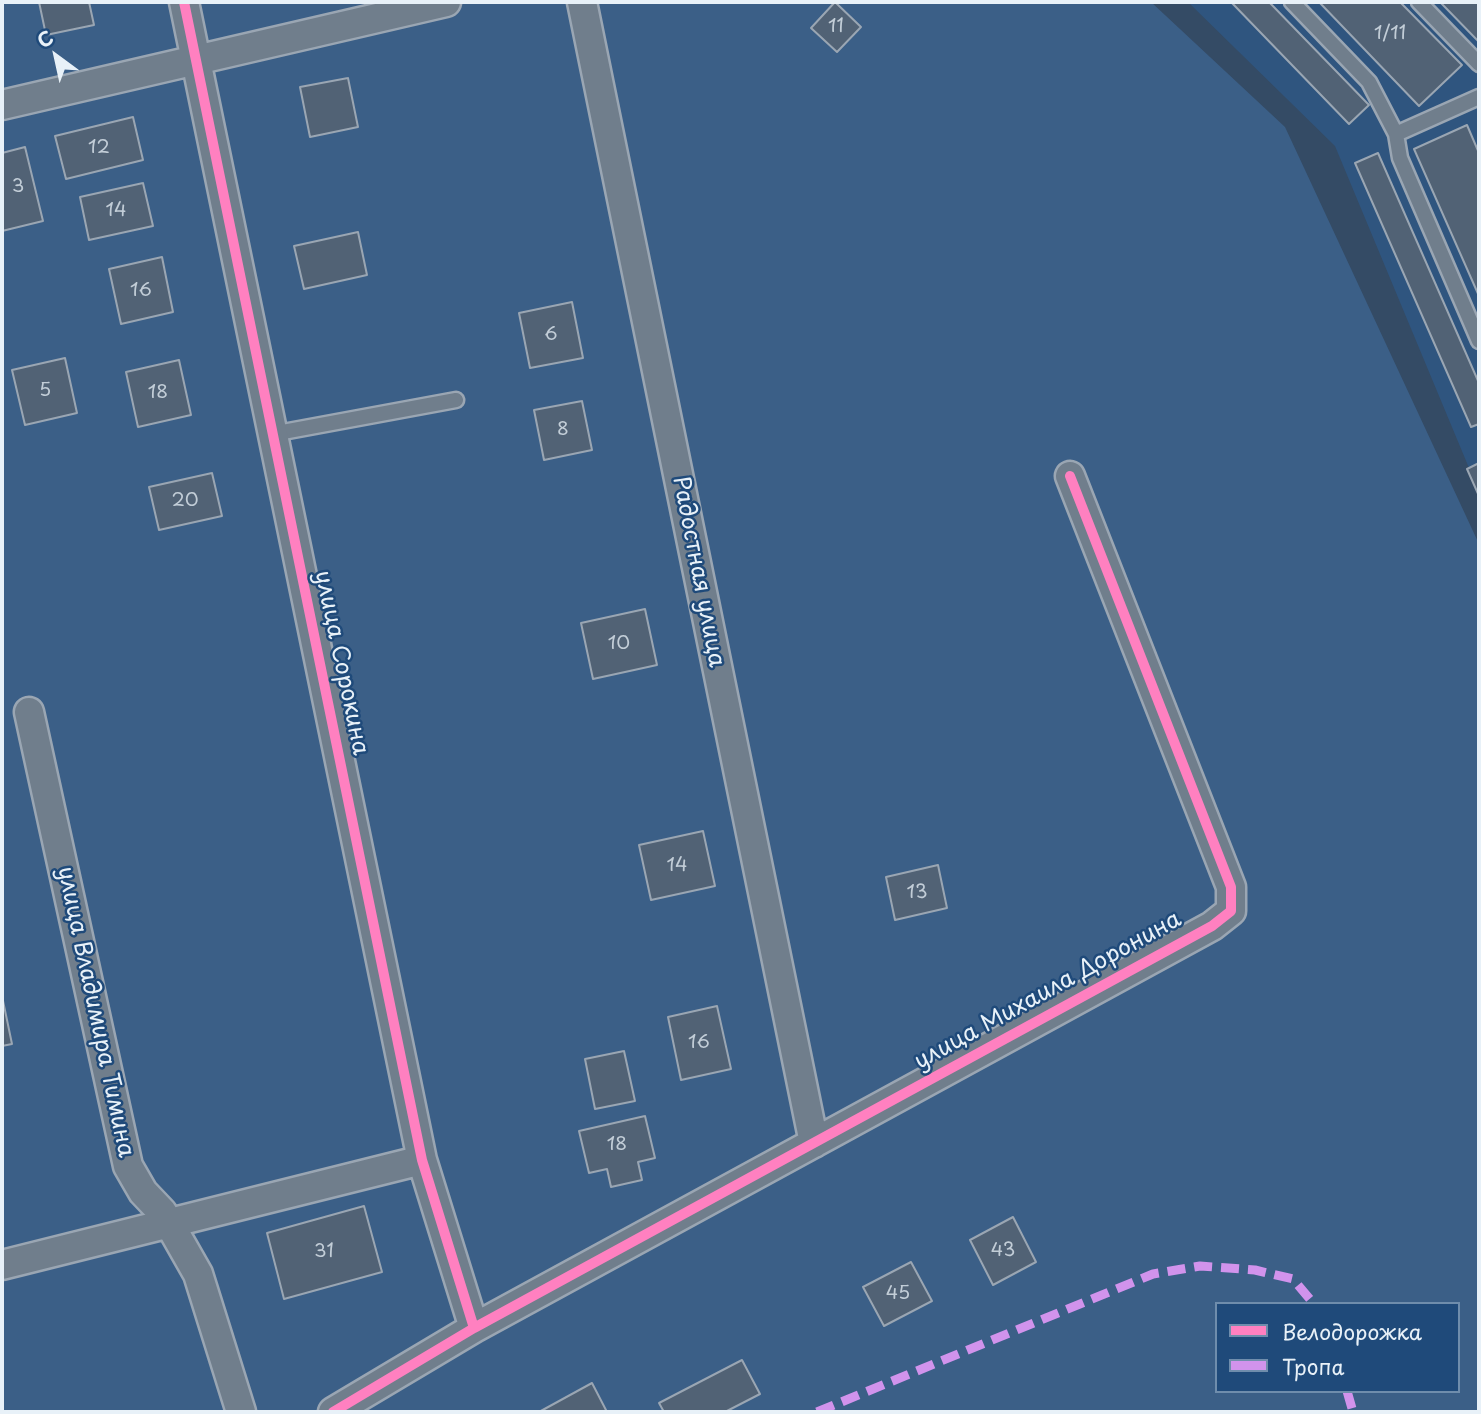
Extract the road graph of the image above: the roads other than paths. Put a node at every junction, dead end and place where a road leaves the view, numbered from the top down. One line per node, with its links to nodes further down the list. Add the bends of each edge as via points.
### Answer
1 (184, 2): 6 (street, улица Сорокина)
2 (446, 2): 6 (street)
3 (582, 2): 17 (street, Радостная улица)
4 (1292, 2): 11 (lane, via 1369,82)
5 (1419, 2): 7 (lane)
6 (195, 59): 9 (street); 14 (street, улица Сорокина)
7 (1479, 64)
8 (1476, 99): 10 (lane); 11 (lane)
9 (2, 105)
10 (1479, 116)
11 (1396, 134): 12 (lane, via 1400,158)
12 (1479, 341)
13 (456, 400): 14 (lane)
14 (272, 434): 18 (street, улица Сорокина)
15 (1070, 476): 17 (street, улица Михаила Доронина, via 1231,887 1231,911 1212,926)
16 (29, 712): 19 (street, улица Владимира Тимина, via 128,1166)
17 (814, 1143): 21 (street, улица Михаила Доронина)
18 (422, 1160): 19 (street); 21 (street, улица Сорокина)
19 (169, 1223): 20 (street); 22 (street, улица Владимира Тимина, via 198,1274)
20 (2, 1265)
21 (474, 1328): 23 (street, улица Михаила Доронина)
22 (241, 1412)
23 (332, 1412)

